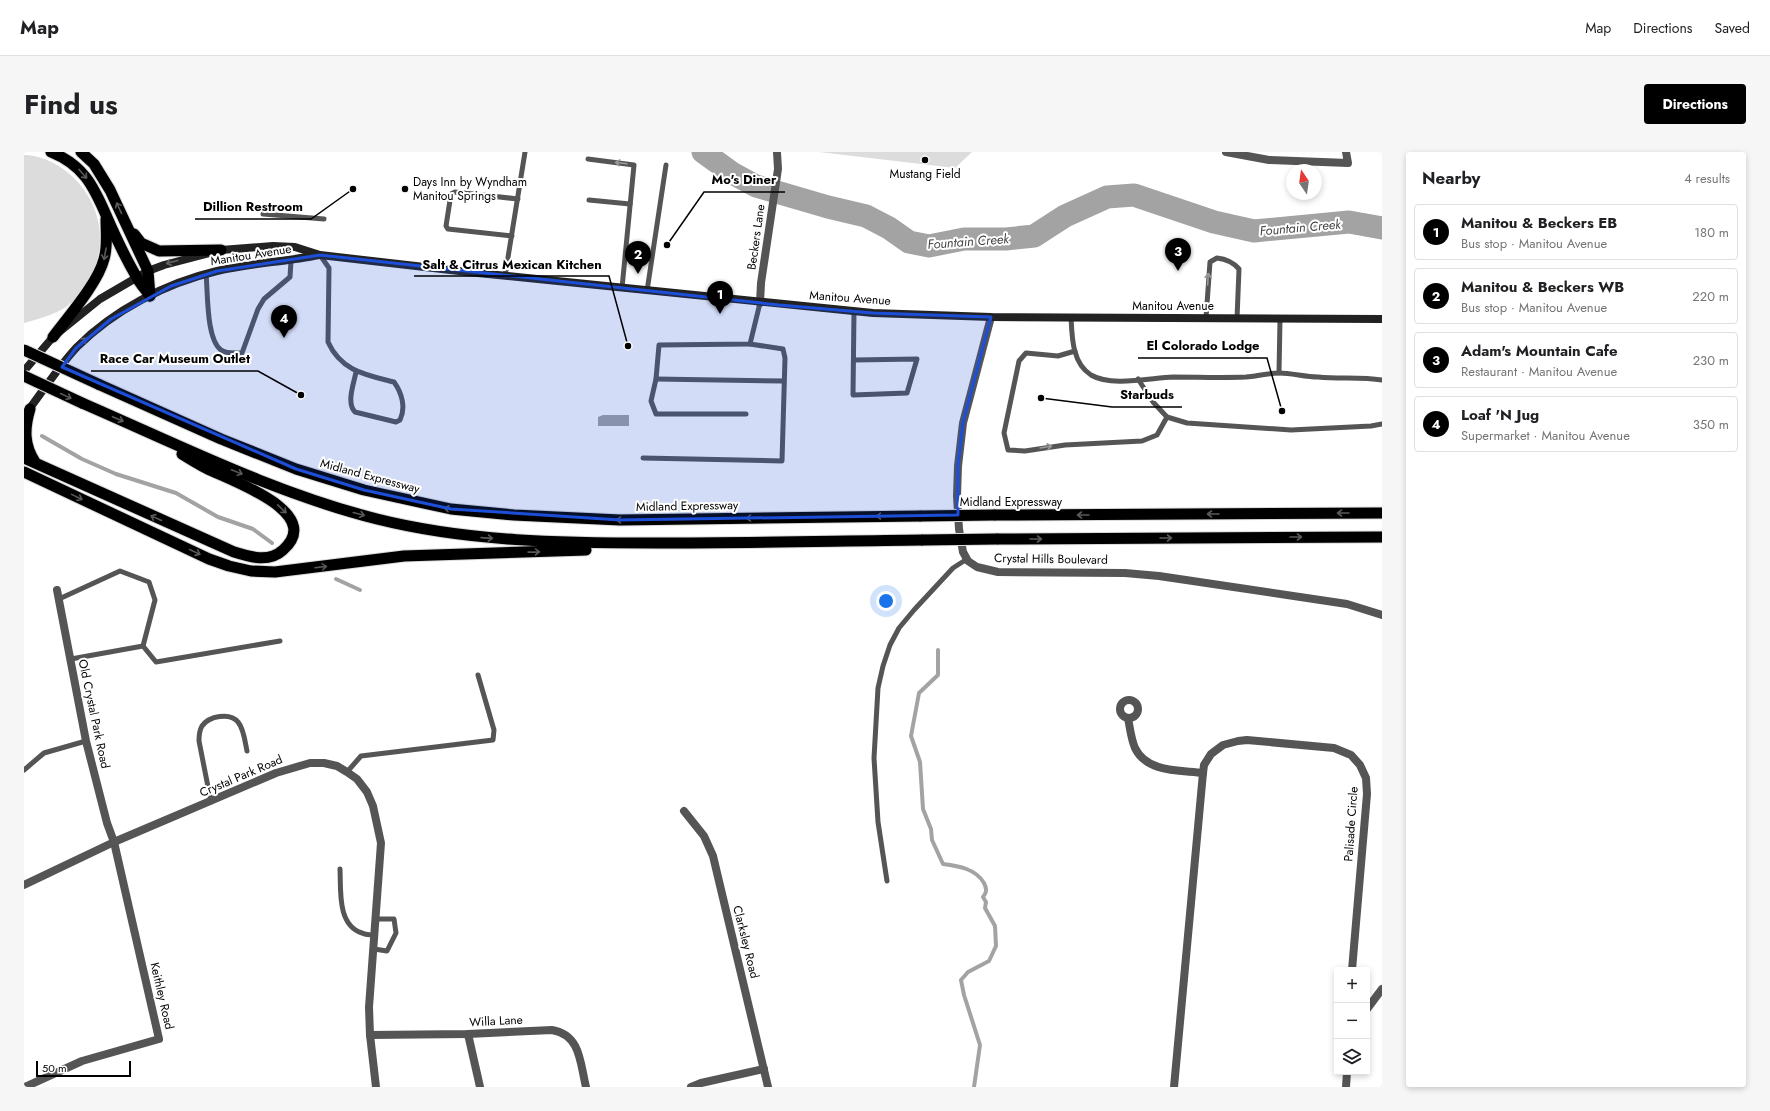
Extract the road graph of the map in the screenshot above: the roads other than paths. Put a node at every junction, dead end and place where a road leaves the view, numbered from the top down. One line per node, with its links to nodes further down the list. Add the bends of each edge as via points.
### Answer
1 (51, 152): 14 (highway, one-way to 14, via 78,168 98,195)
2 (81, 152): 16 (highway, one-way to 2, via 103,175)
3 (525, 152): 10 (lane)
4 (778, 152): 28 (street, Beckers Lane, via 778,169)
5 (1226, 152): 7 (street)
6 (1346, 152): 7 (street, via 1348,163)
7 (1270, 156)
8 (588, 159): 12 (lane, one-way to 8, via 634,165)
9 (666, 165): 26 (lane)
10 (518, 199): 17 (lane); 17 (lane, via 455,192 451,194 446,226 448,229)
11 (589, 200): 12 (lane)
12 (630, 204): 25 (lane)
13 (263, 214): 15 (lane)
14 (106, 215): 24 (highway); 36 (highway, one-way to 36, via 107,244 103,261 75,309)
15 (324, 219)
16 (128, 227): 18 (highway, via 141,243 154,250); 21 (highway)
17 (512, 236): 23 (lane)
18 (221, 250): 19 (main road, Manitou Avenue, via 295,247); 21 (main road, Manitou Avenue, one-way to 21)
19 (320, 255): 20 (main road, Manitou Avenue); 23 (main road, Manitou Avenue); 42 (lane, via 329,268 328,342 332,353)
20 (291, 260): 22 (main road, Manitou Avenue, via 242,266); 22 (lane, via 290,277 264,299 242,353 221,350 214,341 209,327)
21 (148, 271): 24 (main road, Manitou Avenue); 27 (highway)
22 (206, 274): 27 (main road, Manitou Avenue)
23 (505, 276): 25 (main road, Manitou Avenue)
24 (136, 278): 27 (highway); 36 (main road, Manitou Avenue, via 100,299)
25 (622, 288): 26 (main road, Manitou Avenue)
26 (647, 291): 28 (main road, Manitou Avenue)
27 (150, 296): 49 (main road, Manitou Avenue, one-way to 27, via 76,348 92,333)
28 (760, 303): 29 (main road, Manitou Avenue); 37 (lane)
29 (854, 312): 30 (main road, Manitou Avenue); 40 (lane)
30 (991, 317): 31 (main road, Manitou Avenue); 63 (street, via 964,423 958,466 959,529 963,552)
31 (1071, 317): 32 (main road, Manitou Avenue); 39 (lane)
32 (1206, 318): 33 (main road, Manitou Avenue); 33 (lane, one-way to 33, via 1210,262 1218,258 1226,259 1239,269)
33 (1237, 319): 34 (main road, Manitou Avenue)
34 (1280, 319): 35 (main road, Manitou Avenue); 43 (lane)
35 (1382, 319)
36 (53, 337): 41 (main road, Manitou Avenue)
37 (750, 344): 45 (lane, via 659,345); 48 (lane, via 783,349)
38 (24, 350): 60 (highway, Midland Expressway, one-way to 38, bridge, via 620,520 522,516 451,509 379,494 296,469 188,425)
39 (1074, 351): 46 (lane, via 1080,364 1092,375 1111,380); 51 (lane, one-way to 51, via 1058,356 1026,353 1018,361 1004,433 1008,450 1024,451 1065,444 1142,441 1157,435)
40 (854, 360): 40 (lane, via 853,395 907,393 917,359)
41 (24, 371)
42 (356, 372): 42 (lane, via 394,382 400,391 403,413 400,420 396,422 355,412 351,408)
43 (1278, 373): 46 (lane); 47 (lane)
44 (24, 376): 53 (highway, one-way to 53, bridge)
45 (656, 379): 48 (lane); 50 (lane, via 651,401 656,414)
46 (1138, 379): 51 (lane, via 1153,402)
47 (1382, 380)
48 (784, 381): 55 (lane, via 782,461)
49 (27, 413): 56 (highway, via 24,438 29,455)
50 (746, 414)
51 (1167, 417): 52 (lane, via 1187,424 1284,430)
52 (1382, 424)
53 (139, 428): 56 (highway, one-way to 56, via 205,468 267,496 290,518 294,529 290,544 276,556 268,558 234,552); 62 (highway, one-way to 62, via 272,485 346,510 414,527 482,538 549,542)
54 (24, 458): 56 (highway)
55 (643, 458)
56 (36, 462)
57 (24, 472): 59 (highway)
58 (24, 475): 59 (highway)
59 (42, 480): 62 (highway, one-way to 62, via 209,559 251,571 275,572 418,556)
60 (1382, 513)
61 (1382, 537): 62 (highway, one-way to 61, bridge)
62 (714, 543)
63 (967, 559): 66 (street, Crystal Hills Boulevard, via 977,567 998,572 1117,572 1159,576 1347,604); 81 (lane, via 953,568 899,628 883,666 878,688 874,758 878,822)
64 (57, 590): 65 (street, Old Crystal Park Road)
65 (59, 598): 68 (lane, via 120,571 149,582 155,600); 69 (street, Old Crystal Park Road)
66 (1382, 615)
67 (280, 641): 68 (lane, via 156,662)
68 (143, 646): 69 (lane)
69 (71, 659): 72 (street, Old Crystal Park Road)
70 (478, 675): 75 (lane, via 494,730 493,740 361,756)
71 (1128, 718): 76 (street, via 1135,748 1144,761 1157,767)
72 (86, 741): 74 (lane, via 44,753); 79 (street, Old Crystal Park Road, via 106,823)
73 (247, 751): 77 (lane, via 241,725 232,717 211,718 202,727 199,741)
74 (25, 768)
75 (347, 772): 77 (street, Crystal Park Road, via 337,766 310,763 276,773); 83 (street, Crystal Park Road, via 358,779 367,792 378,827 381,858)
76 (1203, 773): 86 (street, Palisade Circle, via 1207,759 1216,750 1230,743 1247,740 1334,748 1351,755 1360,765 1366,778 1367,794); 99 (street, Palisade Circle)
77 (211, 802): 79 (street, Crystal Park Road)
78 (684, 811): 91 (street, Clarksley Road, via 704,836 713,856)
79 (114, 842): 82 (street, Crystal Park Road); 93 (street, Keithley Road, via 159,1039 82,1061)
80 (340, 869): 84 (lane, via 341,904 346,919 362,933)
81 (887, 881)
82 (24, 885)
83 (376, 919): 84 (street, Crystal Park Road); 85 (lane, via 394,919 396,933 387,951)
84 (375, 935): 85 (street, Crystal Park Road)
85 (374, 950): 90 (street, Crystal Park Road, via 369,1007)
86 (1352, 967)
87 (1382, 989): 88 (street)
88 (1370, 1005)
89 (468, 1034): 90 (street, Willa Lane); 95 (street); 96 (street, Willa Lane, via 552,1030 568,1035 576,1047)
90 (370, 1035): 94 (street, Crystal Park Road)
91 (764, 1069): 97 (street); 98 (street, Clarksley Road)
92 (1347, 1075): 100 (street)
93 (25, 1087)
94 (376, 1087)
95 (480, 1087)
96 (586, 1087)
97 (691, 1087)
98 (768, 1087)
99 (1174, 1087)
100 (1346, 1087)

